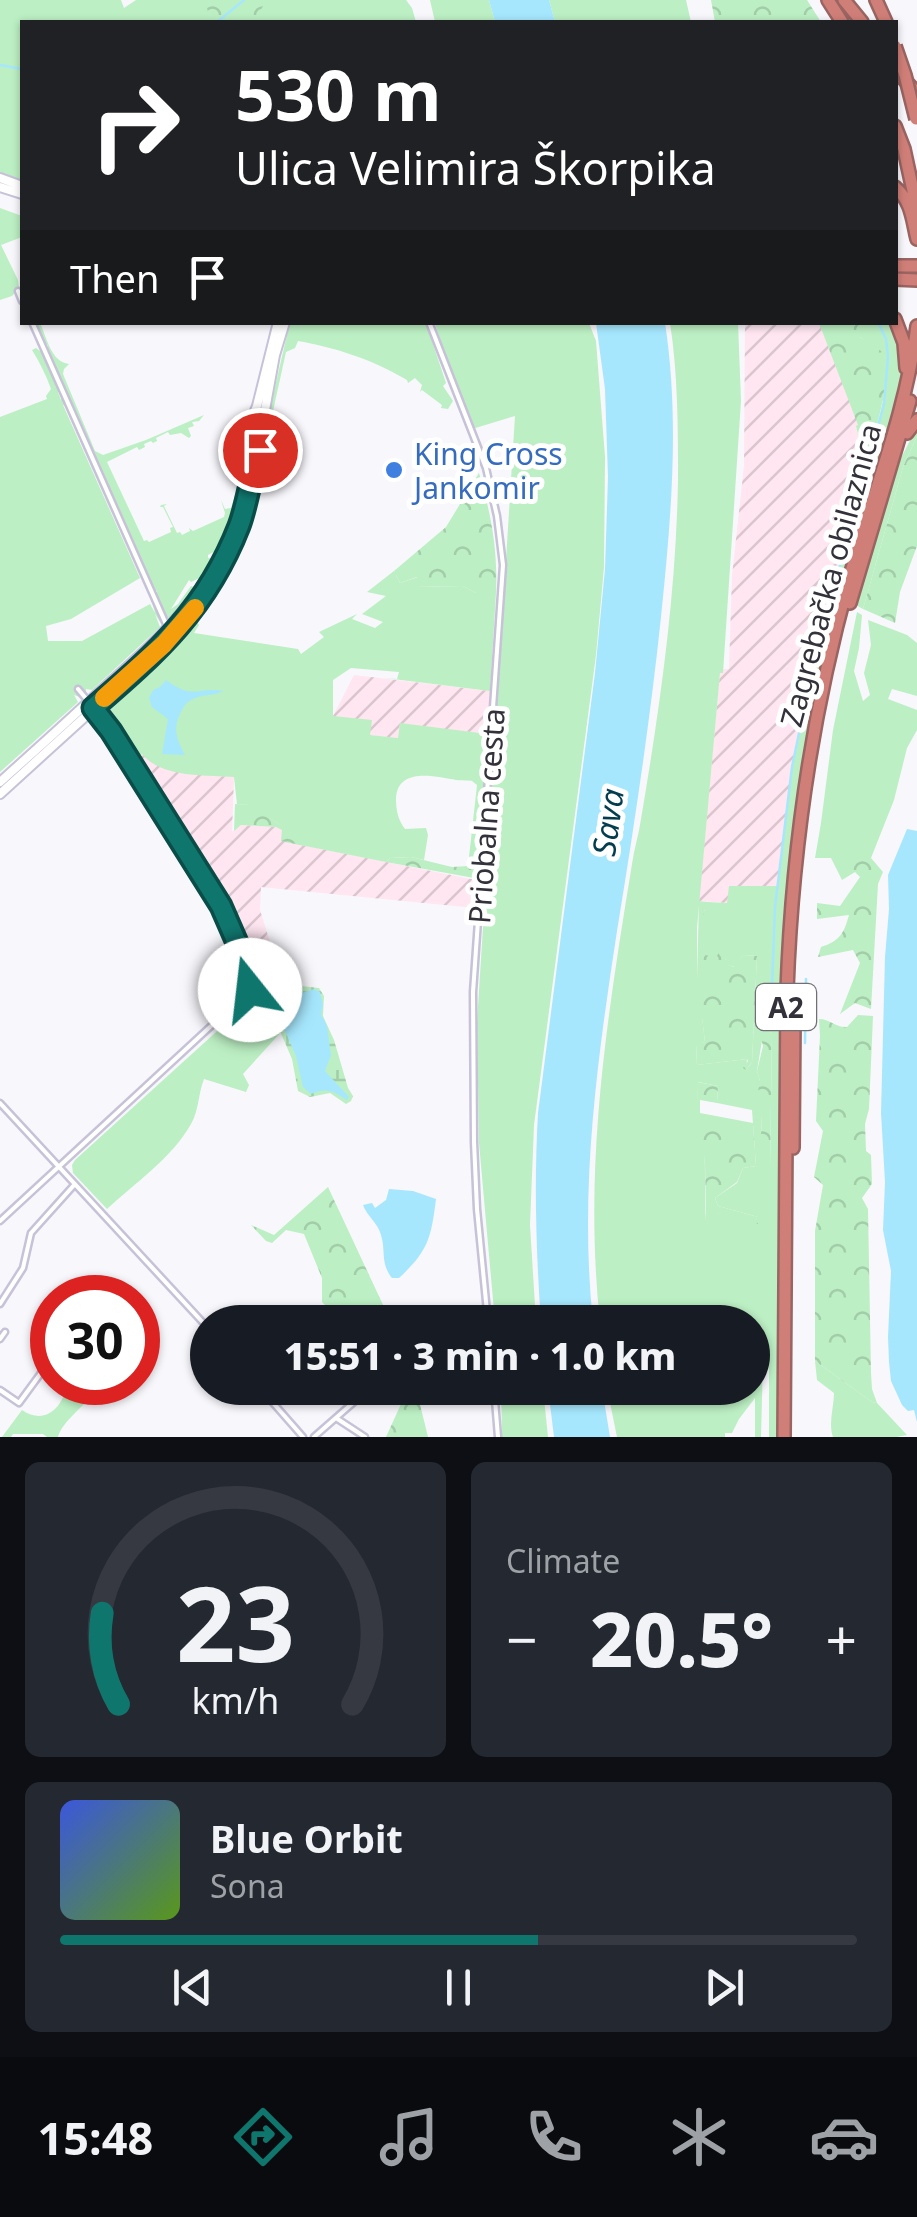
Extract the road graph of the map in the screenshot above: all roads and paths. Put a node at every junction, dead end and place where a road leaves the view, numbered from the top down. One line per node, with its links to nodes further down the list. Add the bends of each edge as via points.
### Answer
1 (832, 0): 3 (highway)
2 (844, 0): 4 (highway)
3 (850, 20)
4 (860, 20)
5 (898, 54): 10 (highway, bridge)
6 (898, 62): 8 (highway)
7 (898, 73): 9 (highway)
8 (917, 82)
9 (917, 93)
10 (916, 122)
11 (898, 135): 13 (highway)
12 (898, 190): 14 (highway, via 912,209)
13 (917, 209)
14 (917, 239)
15 (18, 291): 16 (street)
16 (20, 296)
17 (33, 325): 33 (street)
18 (278, 325): 22 (main road)
19 (429, 325): 43 (street, Priobalna cesta, via 486,468 503,565 473,992 474,1142)
20 (897, 325): 31 (highway, via 906,369)
21 (917, 326): 31 (highway, Zagrebačka obilaznica / A2)
22 (272, 354): 25 (main road); 27 (main road)
23 (917, 372): 32 (highway, Zagrebačka obilaznica / A2)
24 (917, 395): 28 (highway)
25 (252, 420): 27 (main road); 29 (main road, via 240,432)
26 (917, 420): 28 (highway)
27 (263, 421): 30 (main road, via 271,437)
28 (907, 433): 32 (highway)
29 (248, 449): 30 (main road); 33 (main road, via 243,492 223,549)
30 (260, 450): 35 (main road, via 237,530 206,592 176,632)
31 (888, 450): 57 (highway, Zagrebačka obilaznica / A2, via 825,672 793,874 786,990)
32 (887, 479): 58 (highway, Zagrebačka obilaznica / A2, via 832,672 804,843 794,988)
33 (169, 628): 35 (main road)
34 (78, 690): 35 (street)
35 (91, 705): 36 (main road); 37 (main road); 39 (street, via 212,889 250,990)
36 (0, 782)
37 (0, 794)
38 (0, 1103): 39 (street)
39 (59, 1167): 40 (street); 41 (street)
40 (76, 1184): 42 (street, via 32,1232 22,1268); 44 (street)
41 (0, 1221)
42 (0, 1304)
43 (486, 1305)
44 (190, 1308)
45 (5, 1332): 46 (street)
46 (0, 1338)
47 (30, 1388): 48 (street, via 19,1403)
48 (0, 1390)
49 (275, 1405): 53 (street)
50 (351, 1405): 52 (street)
51 (495, 1405): 56 (street)
52 (336, 1418): 54 (street); 55 (street)
53 (303, 1437)
54 (314, 1437)
55 (365, 1437)
56 (498, 1437)
57 (784, 1437)
58 (792, 1437)

